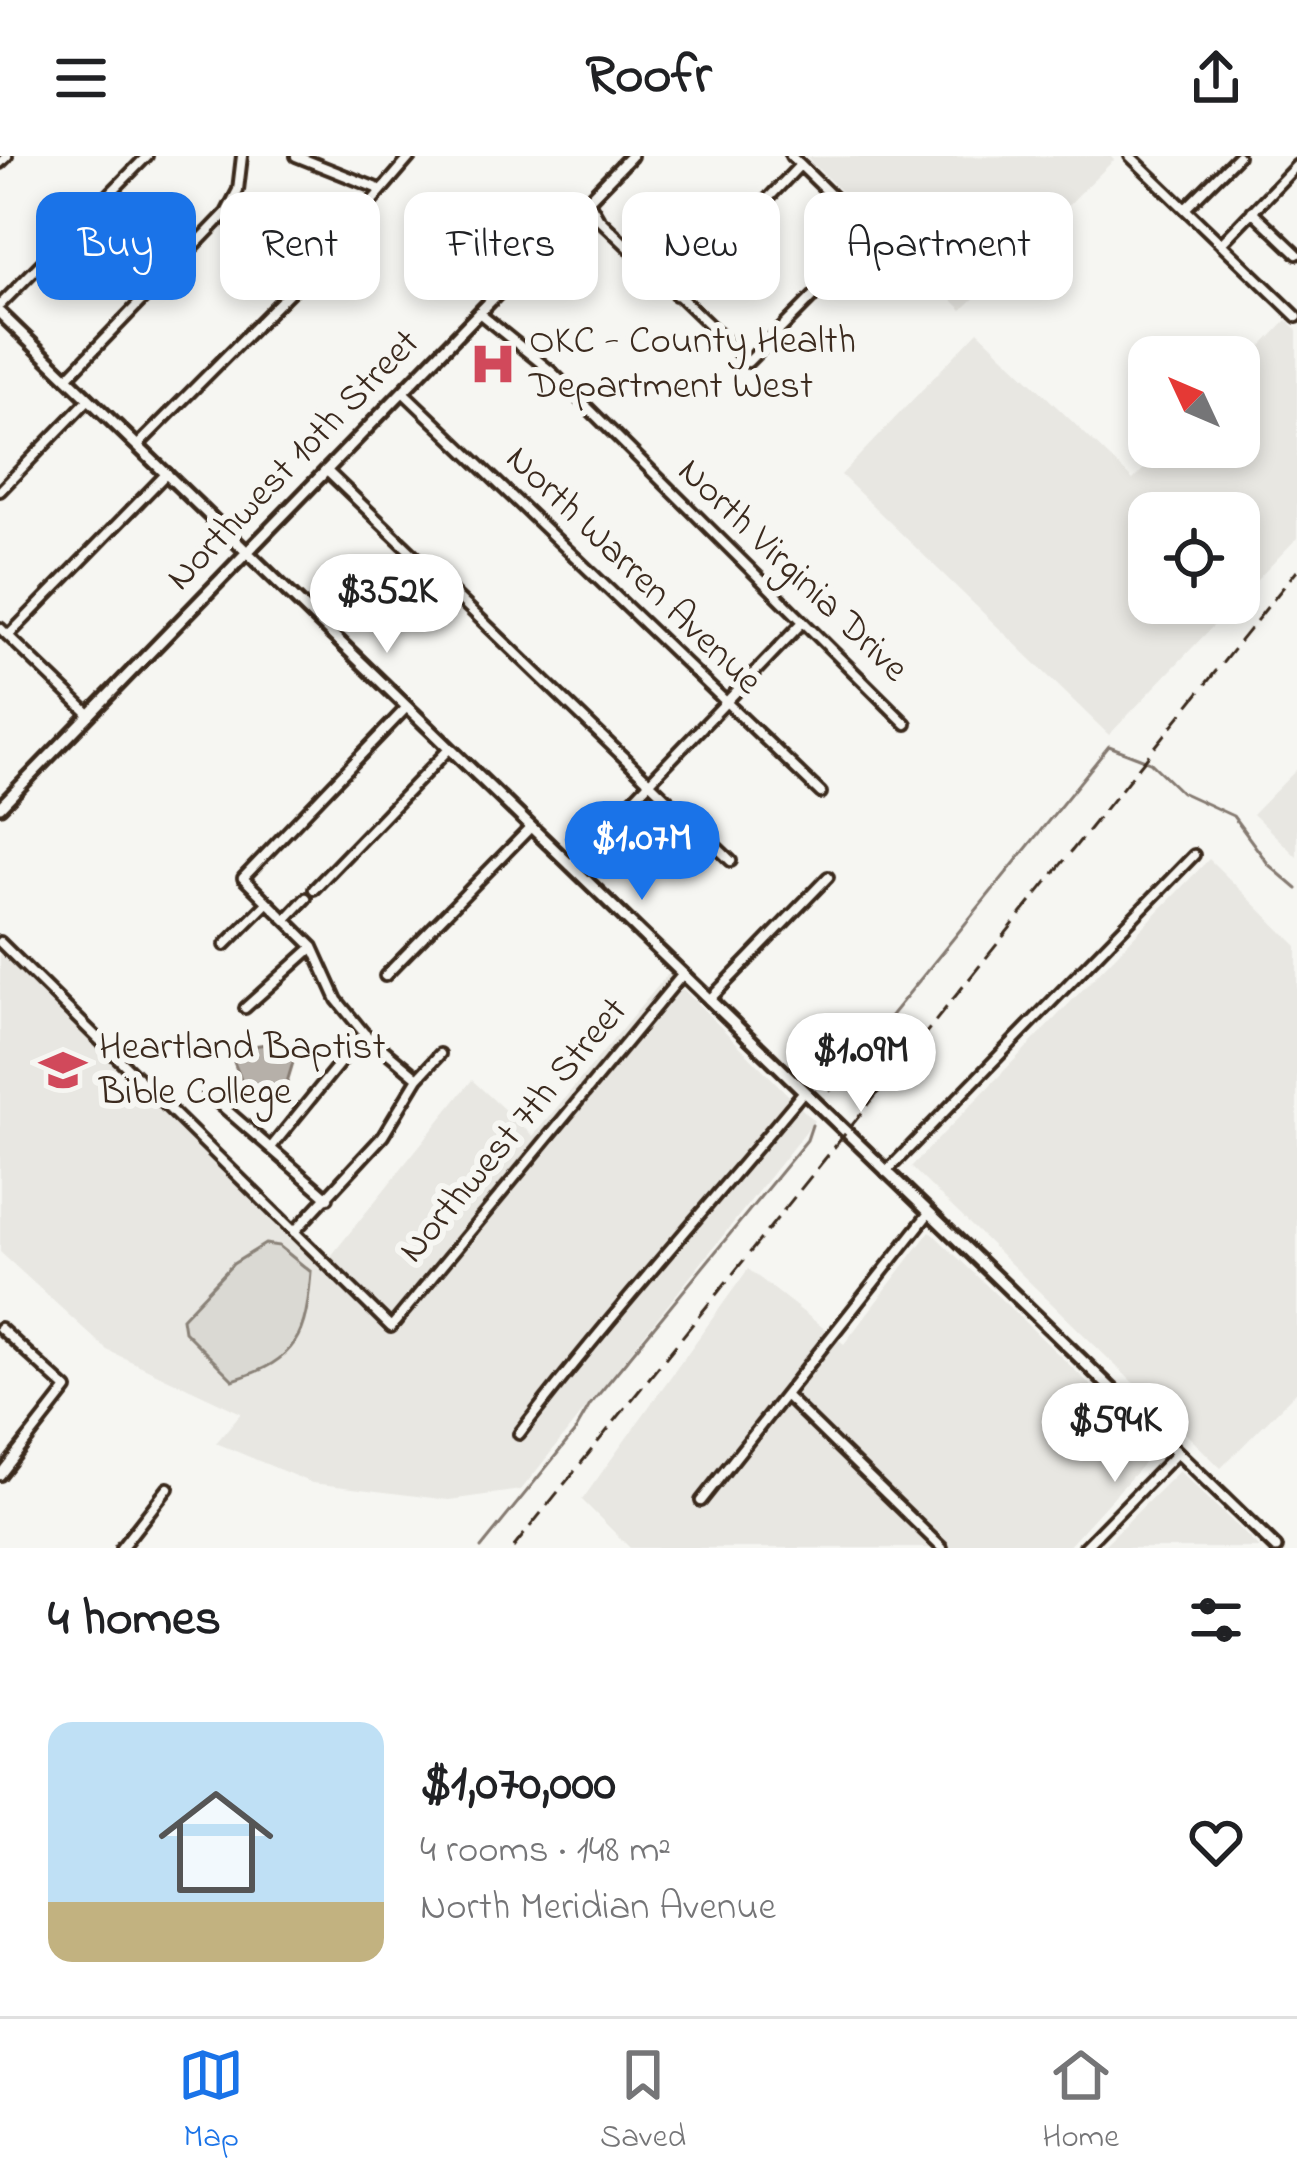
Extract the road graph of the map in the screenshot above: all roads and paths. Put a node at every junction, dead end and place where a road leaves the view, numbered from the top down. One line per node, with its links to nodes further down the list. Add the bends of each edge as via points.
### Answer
1 (7, 156): 10 (street)
2 (147, 156): 24 (street)
3 (242, 156): 29 (street, via 226,213)
4 (296, 156): 13 (street)
5 (410, 156): 13 (street)
6 (631, 156): 14 (main road, Northwest 10th Street)
7 (791, 156): 11 (street)
8 (1130, 156): 16 (street)
9 (1238, 156): 16 (street)
10 (0, 163)
11 (800, 165): 15 (street); 23 (street, via 873,236 748,362)
12 (1297, 165): 17 (street)
13 (380, 188): 32 (street, via 318,264)
14 (596, 192)
15 (774, 192)
16 (1185, 209): 20 (street)
17 (1252, 211): 20 (street); 21 (street)
18 (598, 217): 19 (street)
19 (622, 242)
20 (1221, 244): 26 (street)
21 (1297, 254)
22 (492, 300): 25 (main road, Northwest 10th Street)
23 (681, 300)
24 (0, 309): 27 (main road)
25 (479, 313): 30 (main road, Northwest 10th Street); 37 (street, North Virginia Drive, via 552,372)
26 (1297, 317)
27 (10, 323): 28 (street); 29 (main road)
28 (0, 333)
29 (67, 378): 31 (main road)
30 (403, 392): 33 (main road, Northwest 10th Street); 39 (street, North Warren Avenue)
31 (89, 399): 32 (main road); 35 (street)
32 (137, 446): 34 (main road)
33 (326, 470): 36 (main road, Northwest 10th Street); 44 (street)
34 (167, 472): 36 (main road); 38 (street)
35 (0, 491)
36 (249, 551): 40 (main road); 41 (main road, Northwest 10th Street)
37 (801, 624): 39 (street); 42 (street, North Virginia Drive)
38 (4, 632): 41 (street)
39 (728, 704): 44 (street); 45 (street, North Warren Avenue)
40 (407, 707): 43 (main road); 54 (street, via 243,878)
41 (90, 715): 46 (main road, Northwest 10th Street)
42 (906, 724)
43 (450, 748): 47 (main road); 52 (street)
44 (650, 784): 49 (street); 50 (street)
45 (821, 793)
46 (0, 807)
47 (532, 827): 50 (main road); 60 (street)
48 (1194, 855): 69 (street)
49 (731, 861)
50 (570, 865): 59 (main road)
51 (828, 877): 61 (street)
52 (314, 889)
53 (305, 898): 55 (street)
54 (267, 903): 55 (street); 57 (street)
55 (286, 919): 58 (street)
56 (0, 942): 72 (street)
57 (225, 945)
58 (313, 946): 62 (street); 63 (street, via 337,1000)
59 (682, 974): 61 (main road); 72 (street, Northwest 7th Street, via 391,1327)
60 (386, 976)
61 (709, 1000): 66 (main road)
62 (245, 1008)
63 (364, 1033): 65 (street); 68 (street)
64 (440, 1054): 65 (street)
65 (418, 1078): 70 (street, via 383,1136)
66 (804, 1091): 69 (main road); 75 (street)
67 (208, 1094): 68 (street)
68 (273, 1145): 70 (street)
69 (886, 1172): 71 (main road)
70 (328, 1198): 72 (street)
71 (929, 1213): 74 (street); 76 (main road)
72 (294, 1232)
73 (0, 1328): 77 (street, via 67,1389)
74 (785, 1395): 79 (street); 81 (street)
75 (519, 1434)
76 (1177, 1453): 82 (street); 83 (main road)
77 (0, 1475)
78 (168, 1488): 80 (street)
79 (701, 1501)
80 (121, 1548)
81 (942, 1548)
82 (1084, 1548)
83 (1276, 1548)

